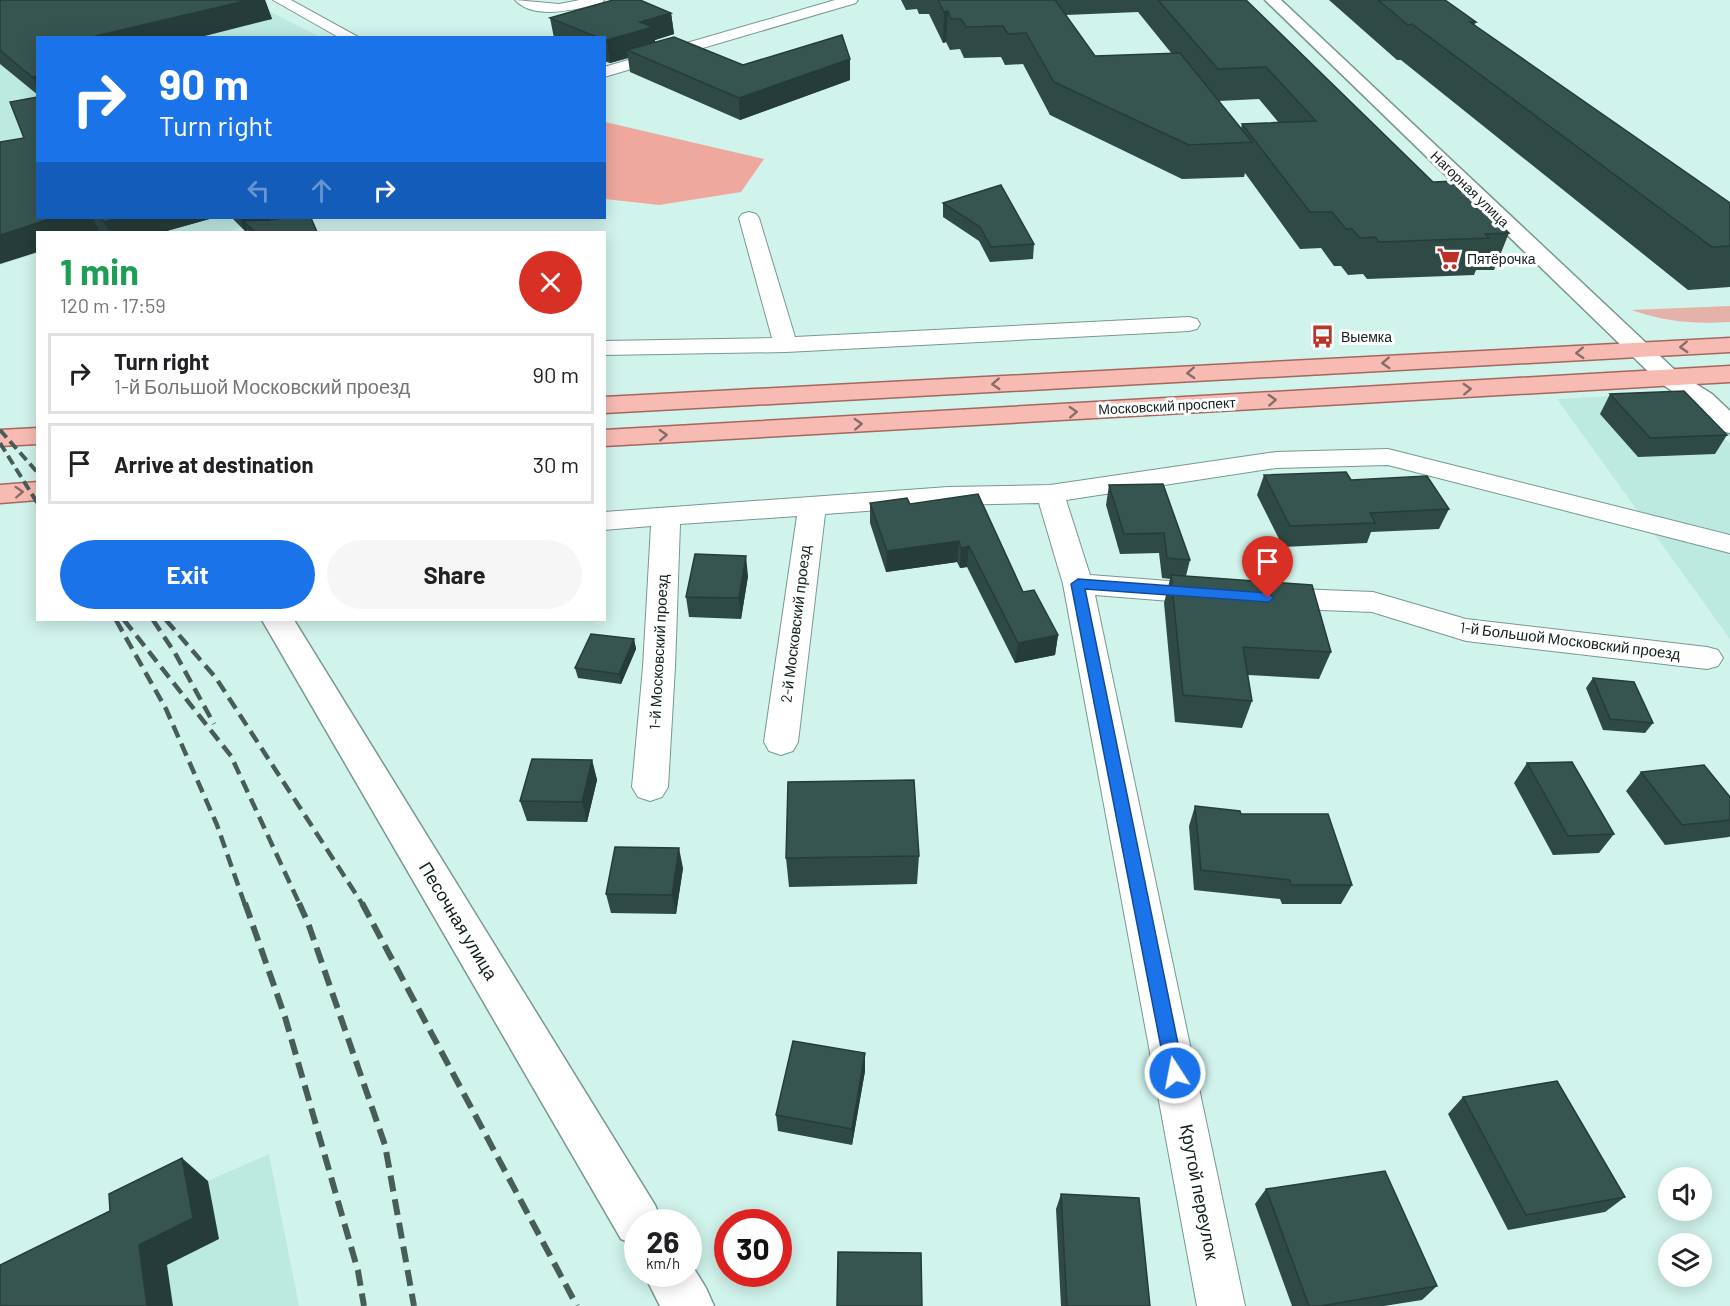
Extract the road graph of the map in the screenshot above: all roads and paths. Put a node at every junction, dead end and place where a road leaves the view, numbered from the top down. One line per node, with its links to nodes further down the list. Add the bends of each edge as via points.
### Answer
1 (280, 0): 6 (street)
2 (522, 0): 3 (street, via 539,8 557,9)
3 (597, 0)
4 (851, 0): 7 (street)
5 (1272, 0): 13 (main road, Нагорная улица)
6 (349, 36)
7 (606, 71)
8 (749, 218): 10 (street)
9 (1189, 324): 10 (street)
10 (786, 345): 12 (street)
11 (1730, 345): 13 (main road, one-way to 13)
12 (606, 348)
13 (1639, 350): 15 (main road, Нагорная улица); 16 (main road, one-way to 16)
14 (1730, 374): 15 (main road, Московский проспект)
15 (1668, 377): 19 (main road, Нагорная улица, via 1703,400); 22 (main road, Московский проспект, one-way to 15)
16 (606, 405)
17 (36, 418): 18 (main road)
18 (0, 420)
19 (1730, 425)
20 (36, 436): 21 (main road)
21 (0, 438)
22 (606, 438)
23 (36, 471): 24 (main road)
24 (0, 473)
25 (36, 491): 26 (main road, one-way to 25)
26 (0, 494)
27 (1050, 494): 28 (street, via 948,496); 31 (street, via 1276,460 1388,457); 32 (street, Крутой переулок)
28 (812, 506): 29 (street); 35 (street, 2-й Московский проезд)
29 (666, 517): 30 (street); 36 (street, 1-й Московский проезд)
30 (606, 521)
31 (1730, 544)
32 (1078, 584): 34 (street, 1-й Большой Московский проезд, via 1241,597 1373,602 1466,630); 40 (street, Крутой переулок)
33 (279, 621): 37 (main road, Песочная улица)
34 (1707, 658)
35 (781, 742)
36 (650, 787)
37 (630, 1209)
38 (677, 1287): 39 (main road)
39 (688, 1306)
40 (1221, 1306)

